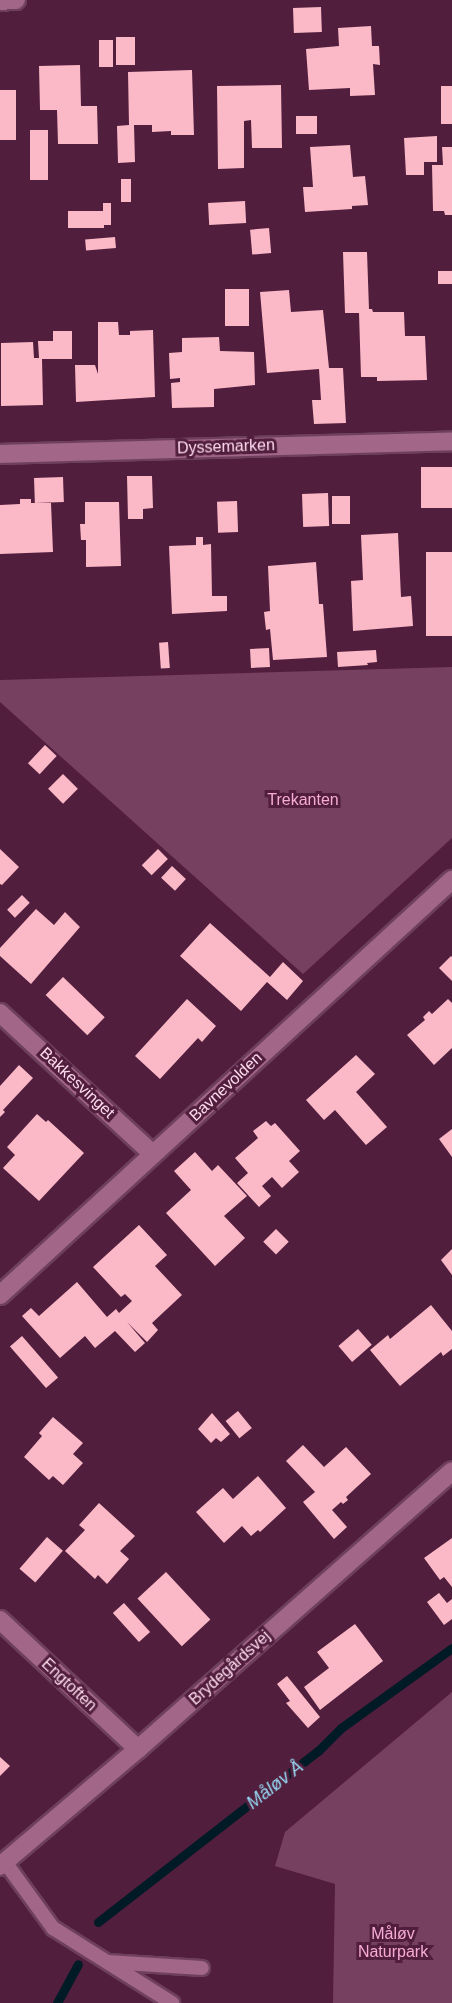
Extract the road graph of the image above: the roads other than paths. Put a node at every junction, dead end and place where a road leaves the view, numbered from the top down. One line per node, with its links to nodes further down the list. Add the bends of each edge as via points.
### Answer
1 (16, 0): 2 (street)
2 (0, 1)
3 (452, 441): 4 (street, Dyssemarken)
4 (0, 454)
5 (452, 880): 7 (street, Bavnevolden)
6 (0, 1013): 7 (street, Bakkesvinget)
7 (153, 1154): 8 (street, Bavnevolden)
8 (0, 1295)
9 (452, 1471): 11 (street, Brydegårdsvej)
10 (0, 1620): 11 (street, Engtoften)
11 (138, 1749): 12 (street, Brydegårdsvej)
12 (3, 1864): 13 (lane, Brydegårdsvej, via 53,1928)
13 (106, 1962): 14 (lane); 15 (lane, Brydegårdsvej)
14 (202, 1968)
15 (172, 2003)

